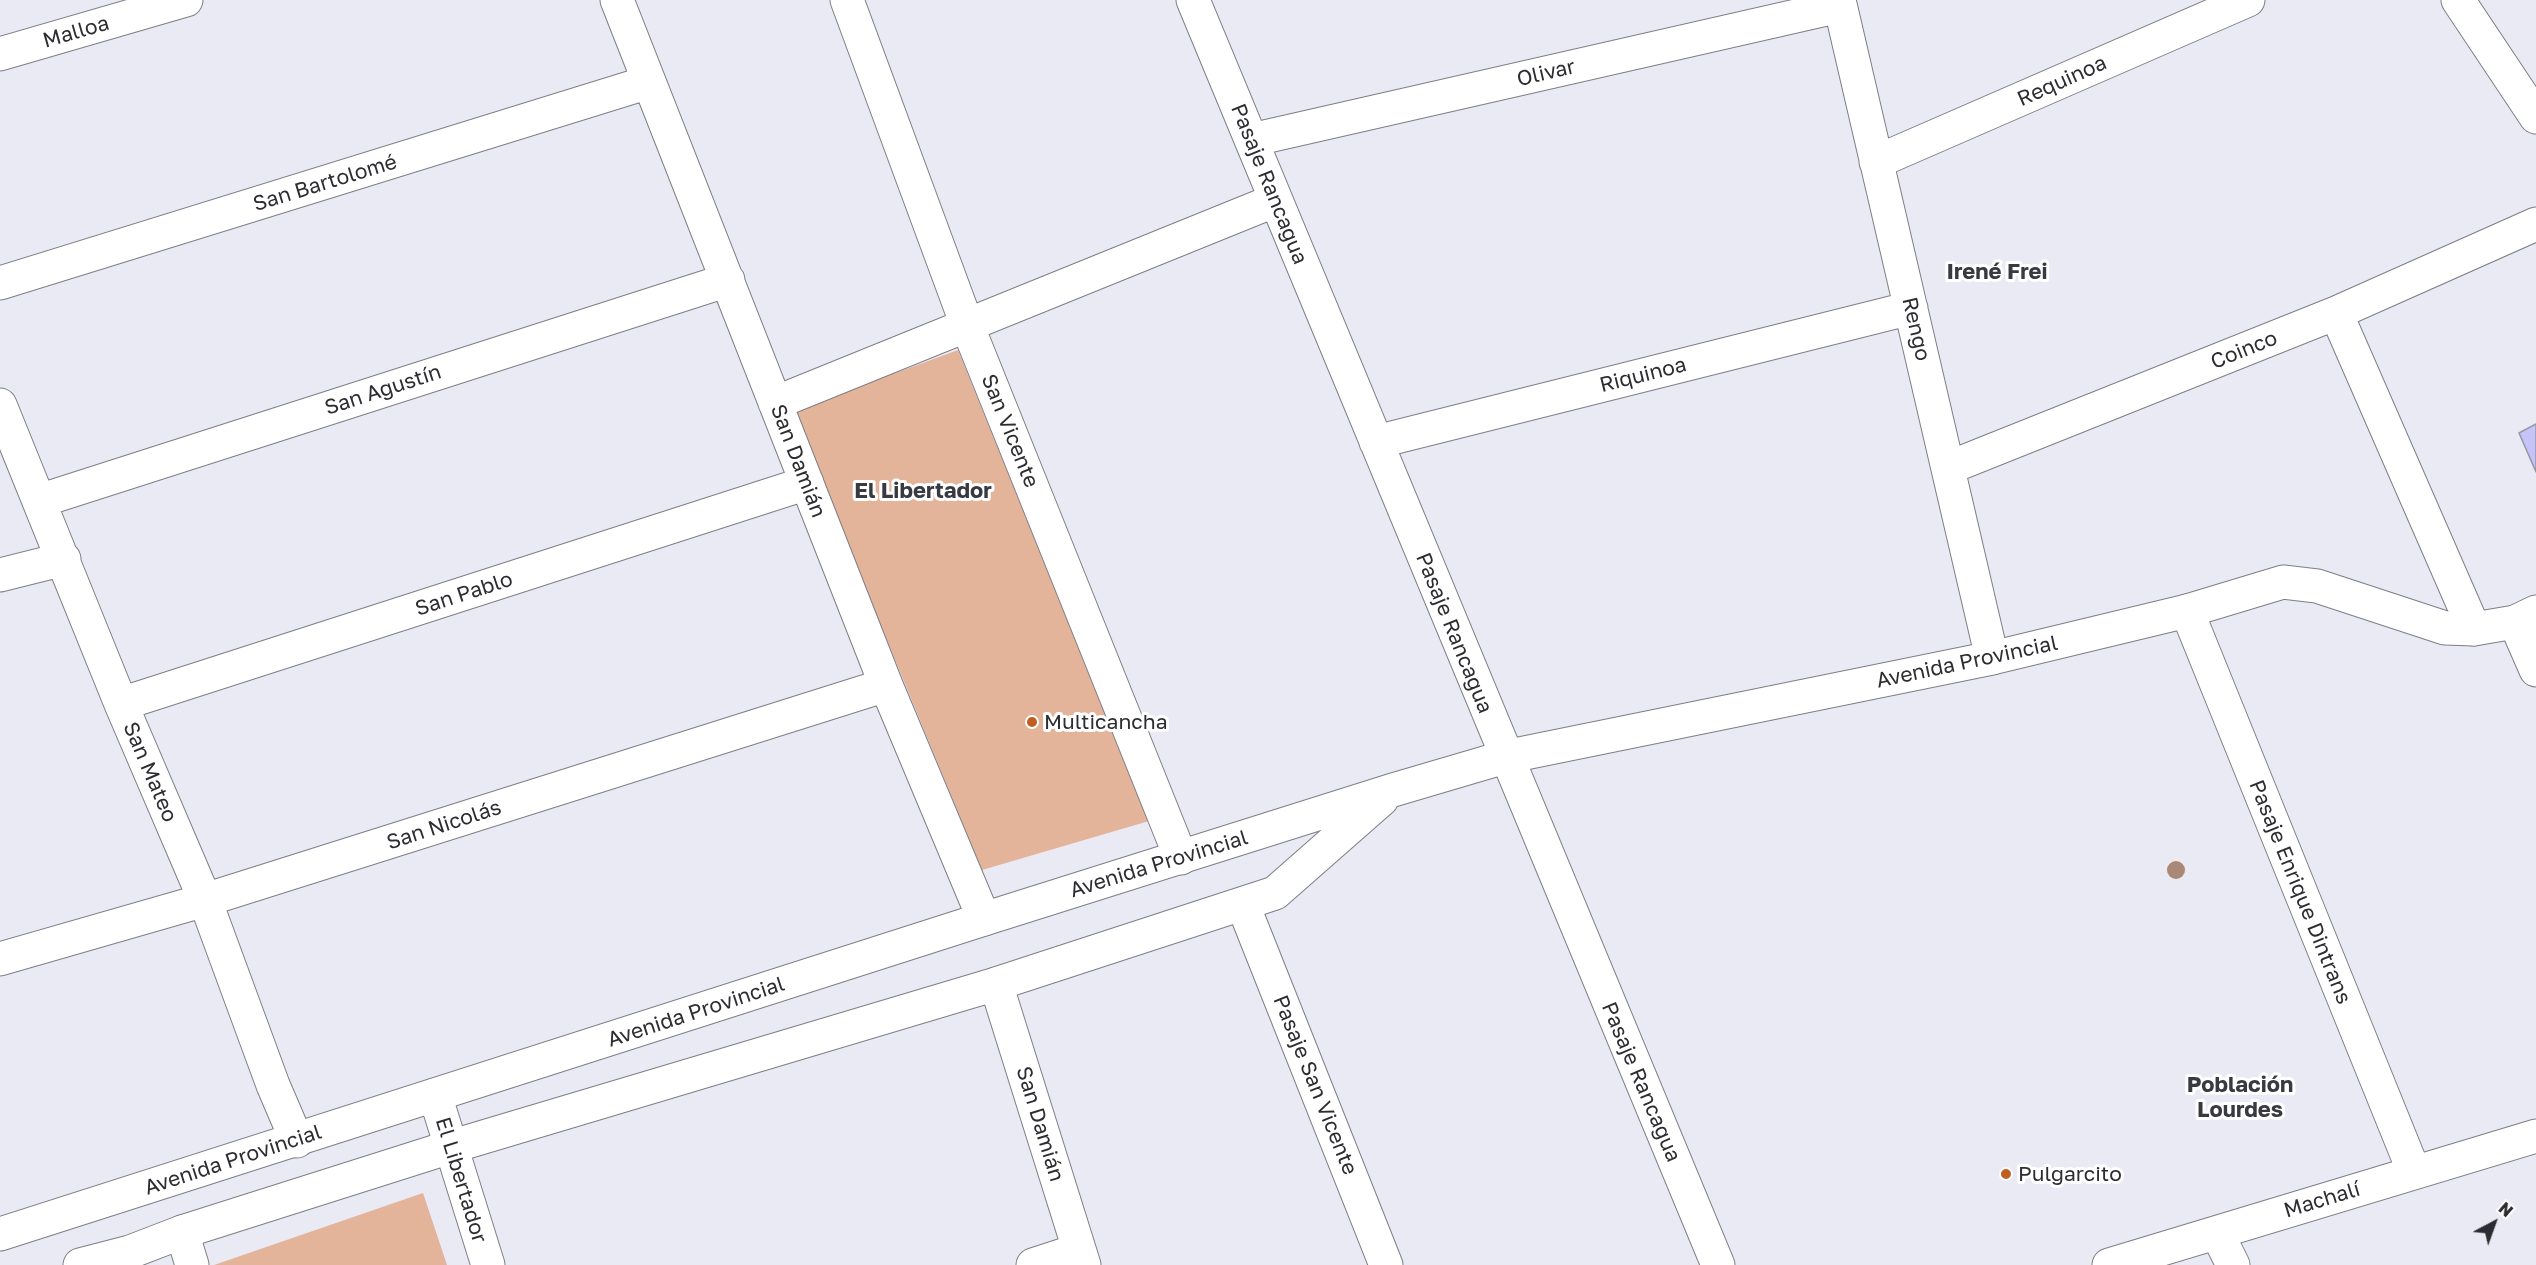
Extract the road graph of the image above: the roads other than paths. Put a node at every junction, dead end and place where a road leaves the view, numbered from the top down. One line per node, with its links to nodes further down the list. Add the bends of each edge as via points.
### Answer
1 (186, 0): 8 (street, Malloa)
2 (617, 0): 9 (street, San Damián)
3 (847, 0): 19 (street, San Vicente)
4 (1193, 0): 11 (street, Pasaje Rancagua)
5 (2248, 0): 12 (street, Requinoa)
6 (2463, 2): 10 (street)
7 (1839, 3): 11 (street, Olivar); 12 (street, Rengo)
8 (0, 54)
9 (649, 82): 15 (street, San Damián); 16 (street, San Bartolomé)
10 (2536, 117)
11 (1251, 140): 13 (street, Pasaje Rancagua)
12 (1876, 162): 17 (street, Rengo)
13 (1276, 200): 19 (street); 22 (street, Pasaje Rancagua)
14 (2536, 224): 18 (street, Coinco)
15 (728, 280): 20 (street, San Damián); 25 (street, San Agustín)
16 (0, 283)
17 (1911, 308): 22 (street, Riquinoa); 23 (street, Rengo)
18 (2336, 313): 23 (street, Coinco); 30 (street)
19 (967, 325): 20 (street); 37 (street, San Vicente)
20 (775, 403): 24 (street, San Damián)
21 (0, 405): 25 (street, San Mateo)
22 (1376, 442): 35 (street, Pasaje Rancagua)
23 (1948, 468): 31 (street, Rengo)
24 (807, 483): 33 (street, San Damián); 34 (street, San Pablo)
25 (39, 501): 26 (street, San Mateo)
26 (64, 559): 27 (street); 34 (street, San Mateo)
27 (0, 575)
28 (2187, 611): 30 (street, Avenida Provincial, via 2283,582 2301,583 2445,628); 31 (street, Avenida Provincial); 47 (street, Pasaje Enrique Dintrans)
29 (2525, 617): 30 (street, Avenida Provincial); 32 (street)
30 (2474, 629)
31 (1992, 658): 35 (street, Avenida Provincial)
32 (2536, 670)
33 (886, 685): 38 (street, San Nicolás); 40 (street, San Damián)
34 (121, 704): 38 (street, San Mateo)
35 (1505, 758): 36 (street, Avenida Provincial); 57 (street, Pasaje Rancagua)
36 (1393, 790): 37 (street, Avenida Provincial); 39 (street, Avenida Provincial, via 1275,893)
37 (1181, 858): 40 (street, Avenida Provincial)
38 (205, 900): 41 (street, San Nicolás); 45 (street, San Mateo)
39 (1243, 905): 42 (street, Avenida Provincial); 56 (street, Pasaje San Vicente)
40 (984, 919): 43 (street, Avenida Provincial)
41 (0, 960)
42 (996, 984): 46 (street, Avenida Provincial); 51 (street, San Damián)
43 (435, 1095): 45 (street, Avenida Provincial); 46 (street, El Libertador)
44 (2536, 1136): 47 (street, Machalí)
45 (297, 1141): 50 (street, Avenida Provincial)
46 (450, 1147): 48 (street, Avenida Provincial); 54 (street, El Libertador)
47 (2414, 1172): 49 (street, Machalí)
48 (182, 1232): 52 (street, Avenida Provincial, via 130,1252); 53 (street)
49 (2217, 1233): 58 (street, Machalí); 59 (street)
50 (0, 1234)
51 (1082, 1258): 55 (street)
52 (80, 1265)
53 (192, 1265)
54 (488, 1265)
55 (1032, 1265)
56 (1386, 1265)
57 (1718, 1265)
58 (2109, 1265)
59 (2233, 1265)

